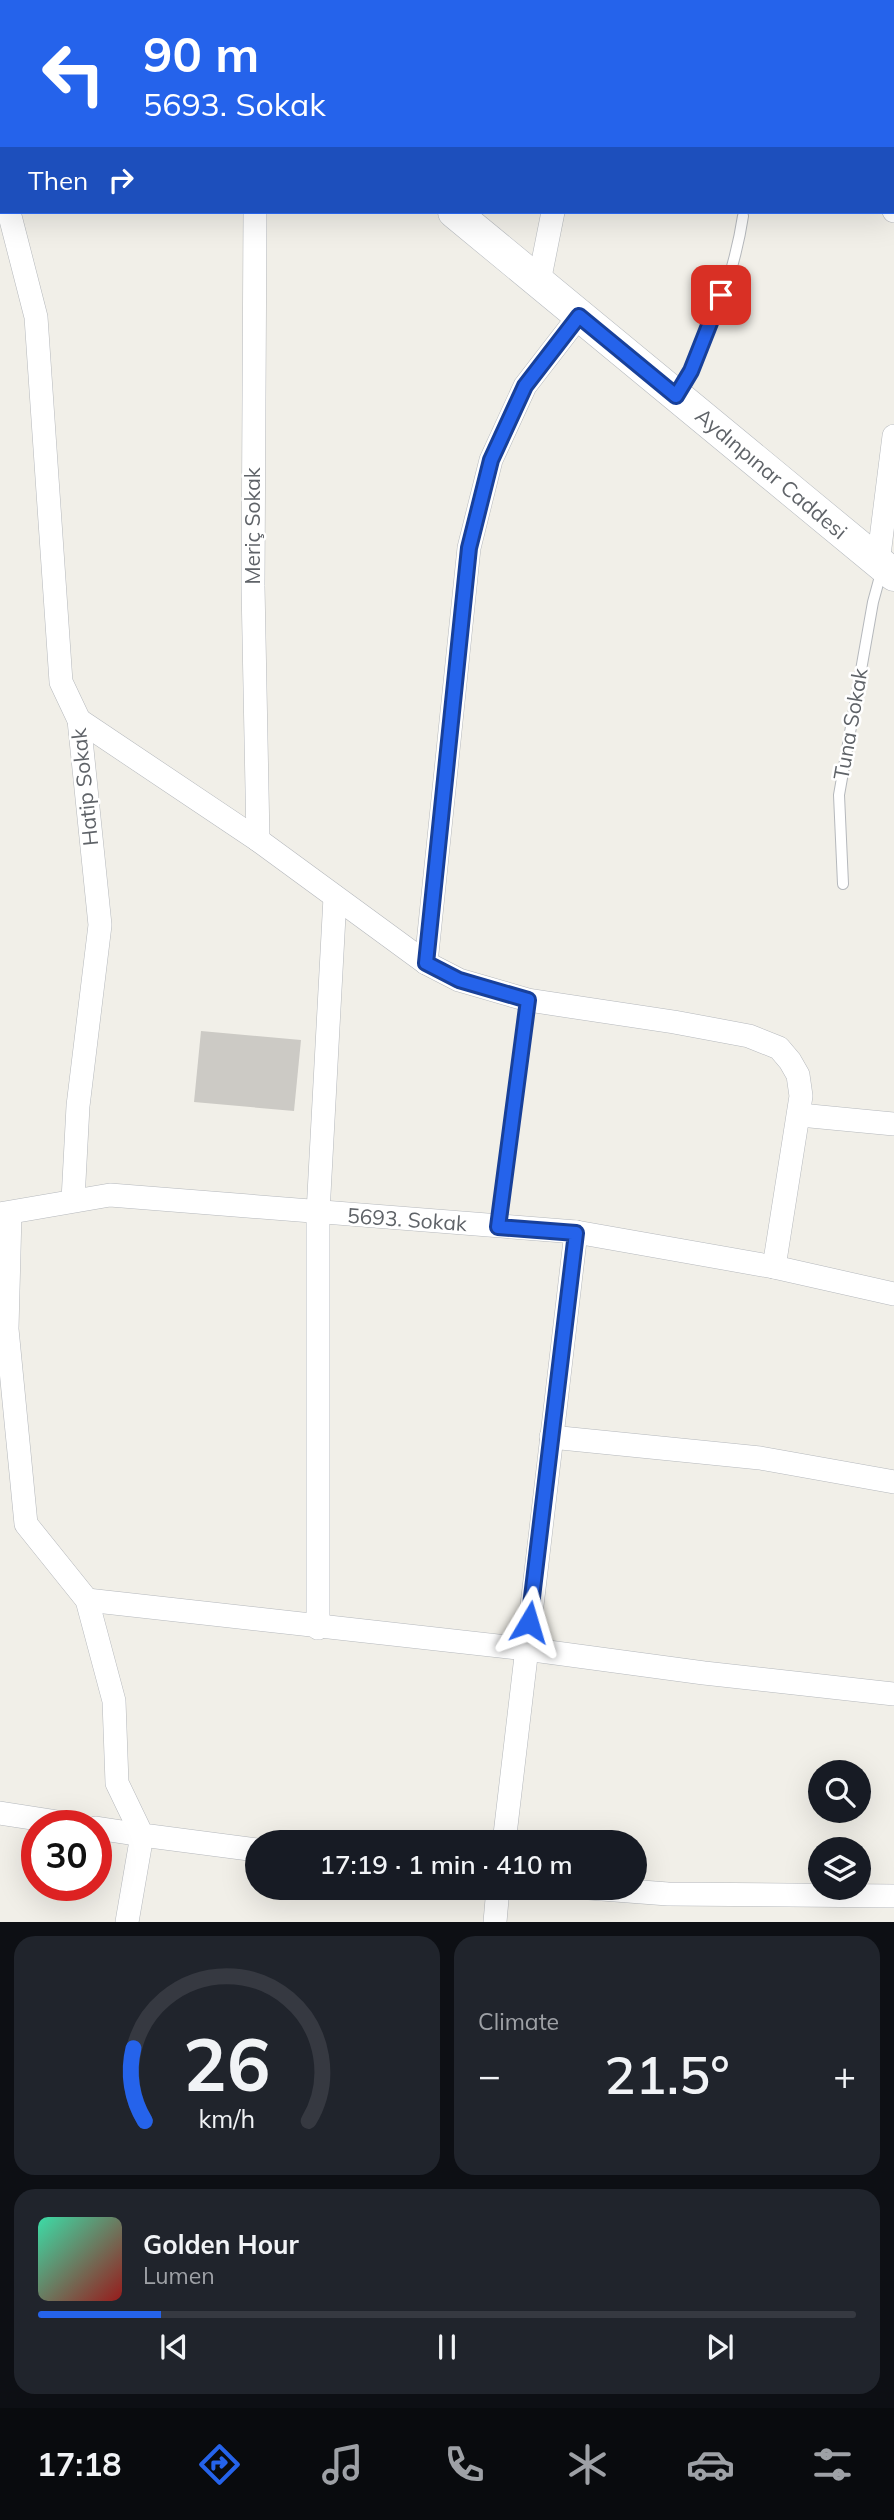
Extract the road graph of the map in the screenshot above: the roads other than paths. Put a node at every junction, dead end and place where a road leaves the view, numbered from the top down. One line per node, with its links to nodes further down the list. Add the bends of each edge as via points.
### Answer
1 (10, 214): 11 (street, Hatip Sokak, via 36,317 61,682)
2 (255, 214): 12 (street, Meriç Sokak, via 253,586)
3 (456, 214): 6 (main road, Aydınpınar Caddesi)
4 (553, 214): 6 (street)
5 (743, 216): 8 (lane, via 731,270 691,371)
6 (538, 282): 7 (main road, Aydınpınar Caddesi)
7 (579, 316): 8 (main road, Aydınpınar Caddesi); 15 (street, via 525,386 491,460 469,548)
8 (676, 396): 10 (main road, Aydınpınar Caddesi)
9 (894, 436): 10 (street)
10 (885, 568): 13 (lane, Tuna Sokak, via 873,602 839,795)
11 (79, 720): 12 (street); 19 (street, Hatip Sokak, via 100,925 78,1106)
12 (258, 840): 14 (street)
13 (844, 884)
14 (335, 897): 15 (street); 20 (street)
15 (426, 963): 16 (street, via 459,980)
16 (528, 1000): 17 (street, via 749,1036 779,1048 798,1075); 22 (lane)
17 (800, 1115): 18 (street); 24 (street)
18 (894, 1124)
19 (73, 1200): 20 (street, 5693. Sokak, via 110,1195); 21 (street, 5693. Sokak)
20 (318, 1213): 22 (street, 5693. Sokak); 29 (street)
21 (5, 1214): 28 (street, via 7,1329 26,1524)
22 (498, 1227): 23 (street, 5693. Sokak)
23 (576, 1233): 24 (street, 5693. Sokak); 26 (street)
24 (774, 1267): 25 (street, 5693. Sokak)
25 (894, 1294)
26 (551, 1437): 27 (street, via 760,1458); 30 (street)
27 (894, 1482)
28 (87, 1600): 29 (street); 36 (street, via 114,1701 117,1783)
29 (318, 1628): 30 (street)
30 (526, 1649): 31 (street); 35 (street)
31 (894, 1694)
32 (0, 1813): 33 (street)
33 (21, 1816)
34 (112, 1830): 36 (street)
35 (505, 1830)
36 (142, 1835): 37 (street); 41 (street)
37 (245, 1848)
38 (647, 1892): 39 (street)
39 (894, 1896)
40 (498, 1900): 42 (street)
41 (127, 1922)
42 (495, 1922)

